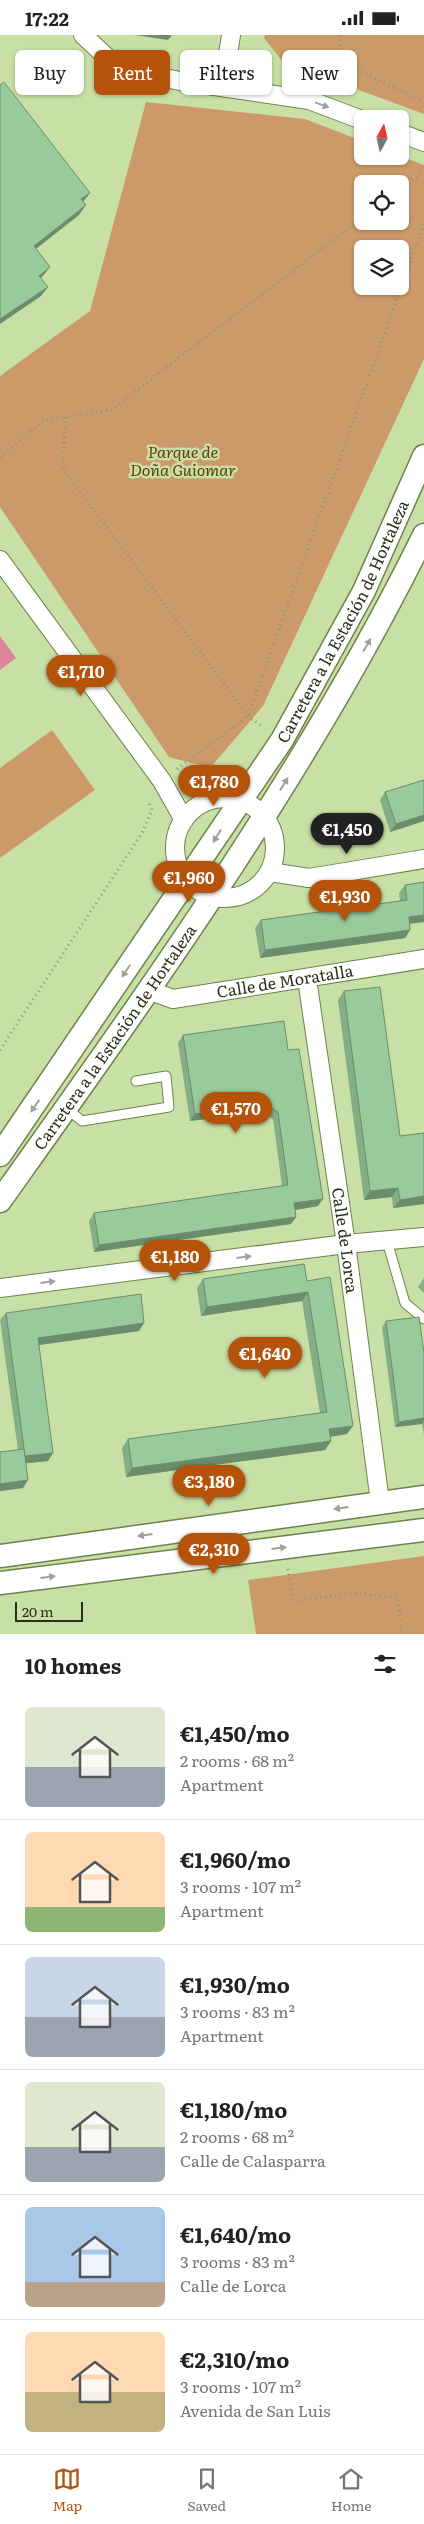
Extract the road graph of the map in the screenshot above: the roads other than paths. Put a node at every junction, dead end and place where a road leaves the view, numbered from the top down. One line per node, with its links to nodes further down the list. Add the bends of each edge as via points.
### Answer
1 (83, 35): 4 (street, via 115,65)
2 (231, 35): 3 (street)
3 (229, 50)
4 (180, 81)
5 (272, 94): 6 (street, one-way to 6, via 309,100)
6 (354, 116)
7 (409, 136): 8 (street)
8 (424, 142)
9 (424, 456): 12 (street, Carretera a la Estación de Hortaleza, via 364,591 282,740)
10 (424, 535): 13 (street, Carretera a la Estación de Hortaleza, one-way to 10, via 388,609)
11 (0, 560): 14 (street, via 162,781)
12 (240, 800): 13 (street); 14 (street, via 208,801); 17 (street, Carretera a la Estación de Hortaleza, one-way to 17)
13 (264, 816): 16 (street, via 272,829 275,843); 18 (street, Carretera a la Estación de Hortaleza)
14 (184, 820): 17 (street, via 177,835 175,851)
15 (424, 859): 16 (street, via 309,878)
16 (270, 872): 18 (street, via 245,894 228,898)
17 (187, 881): 18 (street); 24 (street, Carretera a la Estación de Hortaleza, one-way to 24)
18 (211, 896): 21 (street, Carretera a la Estación de Hortaleza)
19 (424, 959): 20 (street, Calle de Moratalla)
20 (307, 979): 21 (street, Calle de Moratalla, via 173,999); 28 (street, Calle de Lorca)
21 (148, 989): 23 (street, Carretera a la Estación de Hortaleza)
22 (136, 1081): 23 (lane, via 166,1075 170,1107 82,1121)
23 (66, 1108): 25 (street, Carretera a la Estación de Hortaleza)
24 (0, 1155)
25 (0, 1201)
26 (424, 1237): 27 (street)
27 (387, 1241): 28 (street); 30 (lane, via 405,1303)
28 (346, 1243): 29 (street, one-way to 28); 32 (street, Calle de Lorca)
29 (0, 1288)
30 (424, 1319)
31 (424, 1497): 32 (street)
32 (380, 1502): 34 (street, one-way to 34)
33 (424, 1529): 35 (street, one-way to 33)
34 (0, 1555)
35 (0, 1583)

